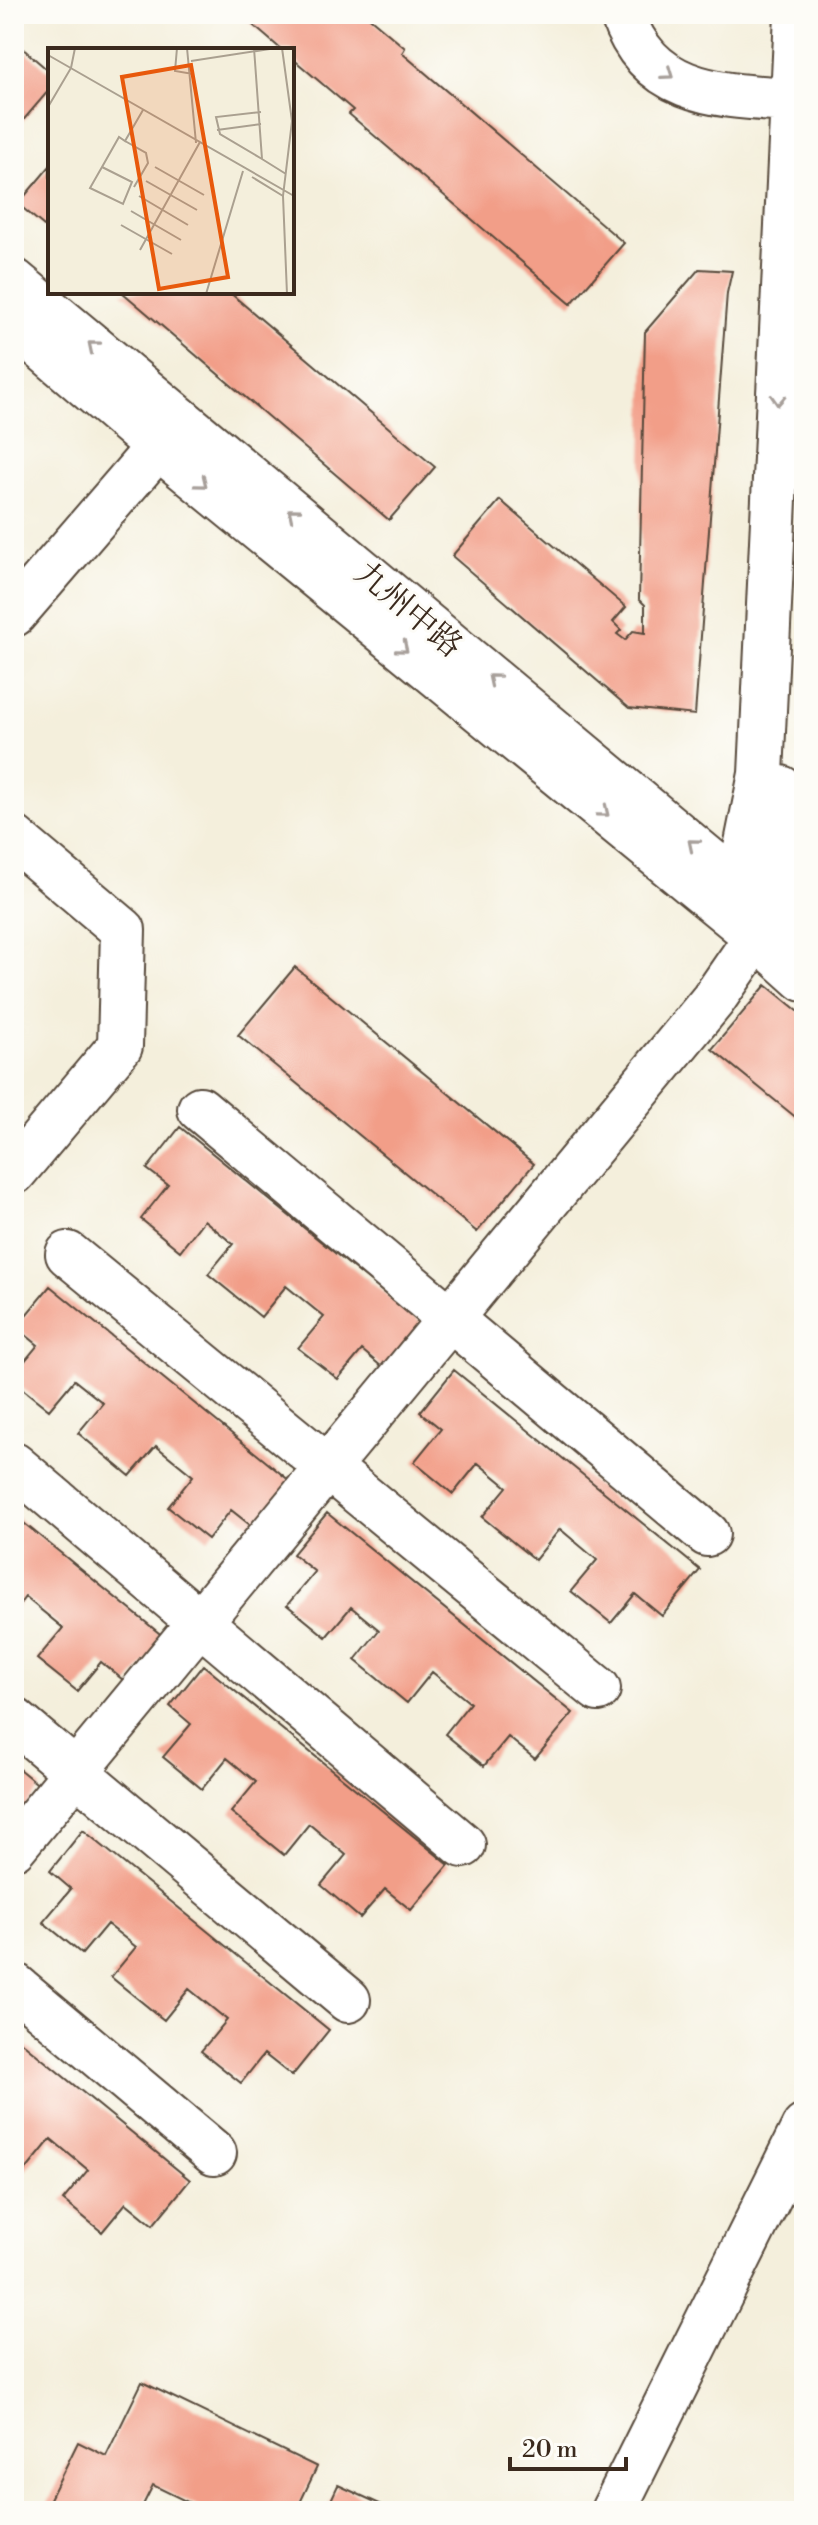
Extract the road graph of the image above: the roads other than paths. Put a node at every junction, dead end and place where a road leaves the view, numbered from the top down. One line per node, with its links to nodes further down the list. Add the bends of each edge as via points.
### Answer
1 (622, 14): 3 (street, one-way to 3, via 646,58 671,79 701,91)
2 (797, 14): 3 (street)
3 (798, 100): 10 (street, one-way to 10, via 761,774)
4 (14, 281): 6 (street, 九州中路, one-way to 4)
5 (14, 324): 6 (street)
6 (170, 434): 8 (street); 10 (street, 九州中路)
7 (804, 436): 10 (street)
8 (14, 614)
9 (14, 838): 13 (street, via 123,930 120,1046)
10 (760, 917): 11 (street, 九州中路); 15 (street, via 713,1000)
11 (804, 979)
12 (200, 1109): 15 (street)
13 (14, 1172)
14 (68, 1254): 17 (street)
15 (450, 1319): 17 (street); 18 (street)
16 (14, 1465): 19 (street)
17 (327, 1467): 19 (street); 20 (street)
18 (707, 1534)
19 (199, 1622): 22 (street); 23 (street)
20 (598, 1689)
21 (14, 1720): 22 (street)
22 (76, 1772): 24 (street); 26 (street)
23 (463, 1845)
24 (14, 1847)
25 (14, 1985): 28 (street)
26 (348, 2000)
27 (804, 2127): 29 (street)
28 (214, 2153)
29 (613, 2511)

